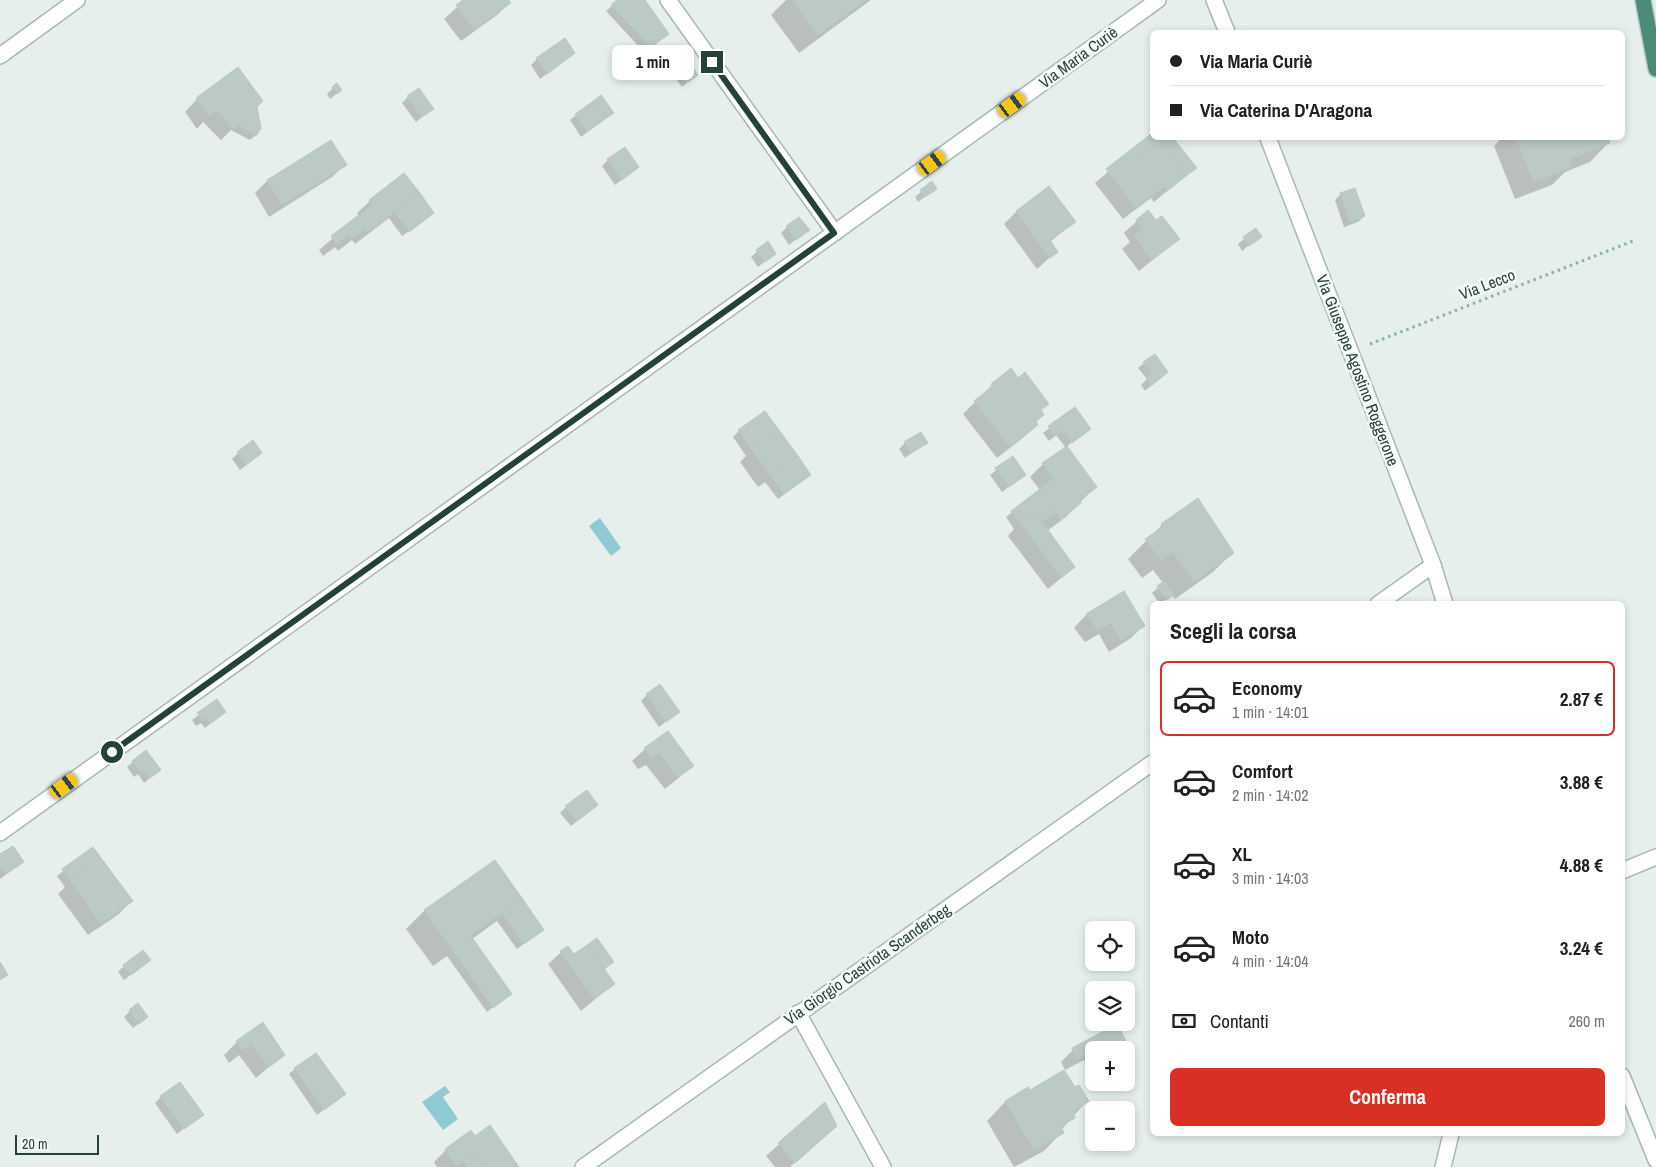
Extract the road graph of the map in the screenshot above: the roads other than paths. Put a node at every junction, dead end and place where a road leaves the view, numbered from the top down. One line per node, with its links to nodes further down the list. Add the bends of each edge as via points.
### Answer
1 (77, 0): 7 (street)
2 (668, 0): 10 (street)
3 (1158, 0): 10 (street, Via Maria Curiè)
4 (1214, 0): 6 (street)
5 (1644, 0): 8 (highway)
6 (1226, 30)
7 (0, 56)
8 (1656, 69)
9 (1269, 140): 11 (street, Via Giuseppe Agostino Roggerone)
10 (834, 233): 15 (street, Via Maria Curiè)
11 (1433, 565): 12 (street); 13 (street, Via Giuseppe Agostino Roggerone)
12 (1382, 601)
13 (1444, 601)
14 (1150, 763): 18 (street, Via Giorgio Castriota Scanderbeg)
15 (0, 832)
16 (1656, 858): 17 (street)
17 (1625, 870)
18 (798, 1013): 22 (street, Via Giorgio Castriota Scanderbeg); 23 (street)
19 (1625, 1083): 21 (street)
20 (1451, 1136): 24 (street)
21 (1656, 1160)
22 (583, 1167)
23 (882, 1167)
24 (1443, 1167)

